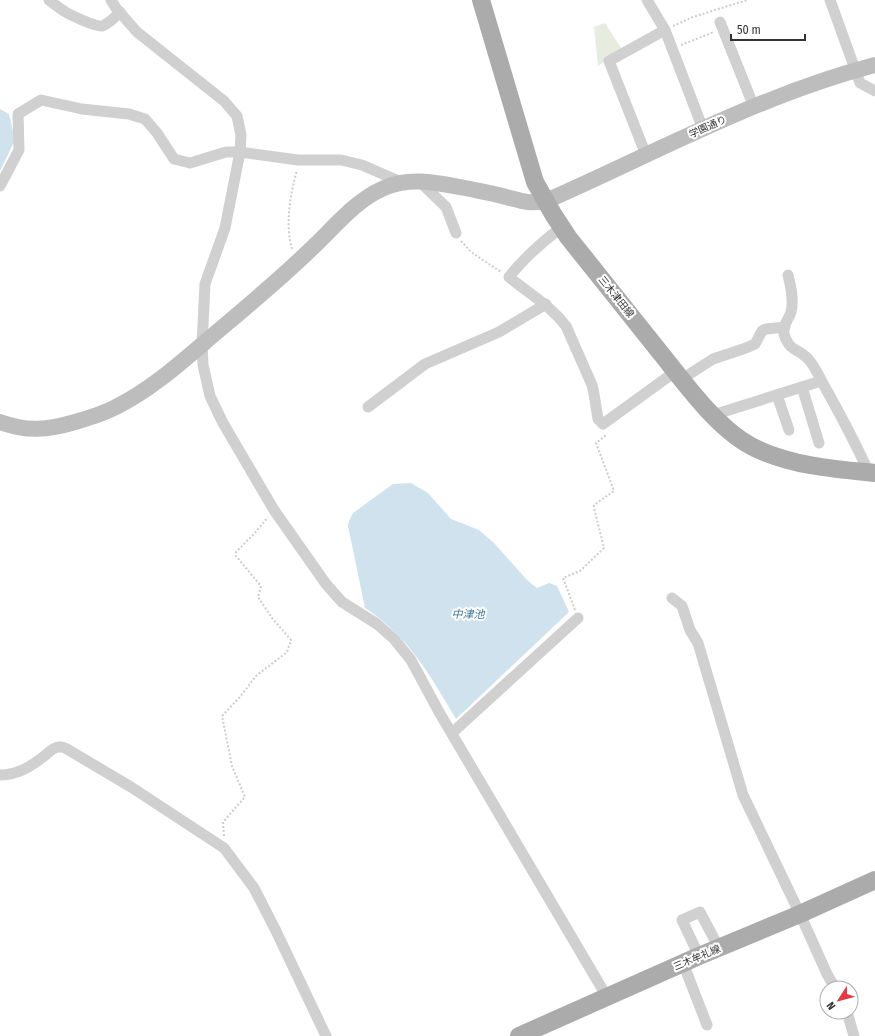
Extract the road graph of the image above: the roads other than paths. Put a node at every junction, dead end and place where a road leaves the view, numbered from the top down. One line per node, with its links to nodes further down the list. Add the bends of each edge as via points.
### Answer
1 (49, 0): 6 (street, via 65,12 101,27)
2 (112, 0): 6 (street)
3 (481, 0): 19 (main road, 三木津田線, via 535,182)
4 (647, 0): 8 (street)
5 (830, 0): 10 (street)
6 (120, 12): 14 (street, via 138,32 224,101 237,116 241,134)
7 (721, 25): 12 (street)
8 (665, 30): 13 (street); 15 (street, via 609,61)
9 (875, 65): 10 (street, 学園通り)
10 (856, 71): 11 (street, via 860,83); 12 (street, 学園通り, via 817,82)
11 (875, 91)
12 (754, 107): 13 (street, 学園通り)
13 (703, 129): 15 (street, 学園通り)
14 (240, 152): 17 (street, via 302,160 341,160 362,165); 18 (street, via 226,152 190,163 174,159 145,119 129,114 82,109 41,100 18,114 19,150); 25 (street, via 225,228 205,284)
15 (646, 155): 19 (street, 学園通り)
16 (419, 180): 17 (street); 19 (street, via 530,203); 21 (street, via 446,208)
17 (401, 182): 25 (street, via 383,188 363,200 296,264)
18 (0, 186)
19 (546, 201): 20 (main road, 三木津田線)
20 (562, 227): 23 (street, via 531,252 509,277); 26 (main road, 三木津田線)
21 (456, 233)
22 (788, 276): 24 (street, via 792,300 791,312)
23 (546, 304): 26 (street, via 566,326 592,385 598,418 603,424); 30 (street, via 499,332 425,364)
24 (785, 326): 26 (street, via 766,329 762,331 755,344); 27 (street, via 787,342 794,350 809,359)
25 (202, 345): 32 (street, via 145,390 95,416 39,430 18,428); 38 (street, via 203,365 210,396 274,510 326,584 342,602 377,624 394,639 411,660)
26 (679, 375): 31 (main road, 三木津田線)
27 (821, 381): 28 (street); 35 (street)
28 (802, 387): 29 (street); 34 (street)
29 (777, 394): 31 (street); 33 (street)
30 (368, 407)
31 (713, 415): 35 (main road, 三木津田線, via 731,434 755,449 784,460)
32 (0, 422)
33 (789, 430)
34 (819, 443)
35 (872, 473)
36 (672, 598): 41 (street, via 682,606 690,630 698,643 743,795)
37 (578, 618): 38 (street)
38 (452, 733): 46 (street)
39 (0, 775): 49 (street, via 11,775 22,770 60,746 131,787 224,848 254,888)
40 (875, 880): 41 (main road, 三木牟礼線)
41 (800, 914): 42 (main road, 三木牟礼線); 45 (street)
42 (719, 948): 43 (main road, 三木牟礼線); 43 (street, via 700,912 682,920)
43 (700, 956): 44 (main road, 三木牟礼線)
44 (683, 963): 46 (main road, 三木牟礼線); 48 (street)
45 (830, 980)
46 (607, 997): 50 (main road, 三木牟礼線)
47 (849, 1020): 51 (street)
48 (707, 1025)
49 (326, 1036)
50 (519, 1036)
51 (854, 1036)

